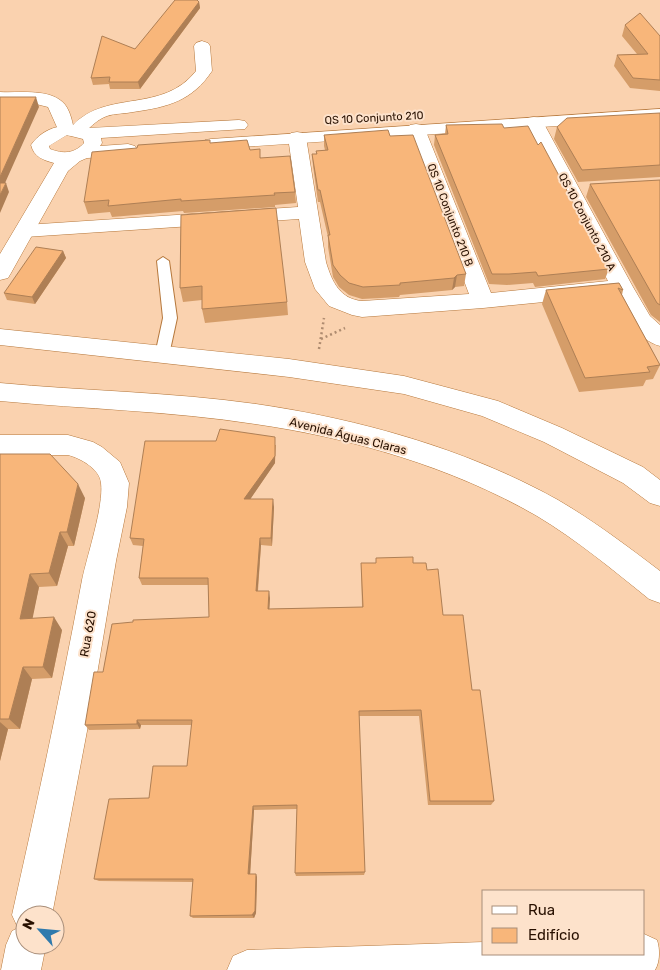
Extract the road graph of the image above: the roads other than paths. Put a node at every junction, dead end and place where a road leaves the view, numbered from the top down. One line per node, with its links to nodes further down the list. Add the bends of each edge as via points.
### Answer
1 (202, 46): 7 (street, via 204,71 189,88 160,104 96,114)
2 (0, 97): 7 (street, via 53,102)
3 (660, 100): 7 (street, QS 10 Conjunto 210, via 414,116)
4 (660, 114): 5 (street, QS 10 Conjunto 210)
5 (534, 122): 6 (street, QS 10 Conjunto 210); 18 (street, QS 10 Conjunto 210 A, via 581,190)
6 (416, 129): 8 (street, QS 10 Conjunto 210); 19 (street, QS 10 Conjunto 210 B)
7 (77, 131): 11 (street, via 93,137 95,142 92,148); 12 (street, via 50,136 40,145)
8 (297, 137): 9 (street, QS 10 Conjunto 210); 14 (street)
9 (191, 145)
10 (143, 149): 11 (street)
11 (79, 155): 12 (street, via 60,159); 13 (street, via 60,168)
12 (48, 156): 13 (street)
13 (53, 180): 15 (street)
14 (308, 212): 15 (street); 19 (street, via 319,272 326,289 350,308)
15 (25, 231): 17 (street)
16 (163, 261): 22 (lane, via 170,318)
17 (0, 273)
18 (622, 287): 19 (street); 21 (street, QS 10 Conjunto 210 A, via 642,321)
19 (483, 301)
20 (0, 337): 22 (street)
21 (660, 338)
22 (162, 355): 25 (street, via 404,385 489,408 634,475)
23 (0, 392): 26 (street, Avenida Águas Claras, via 257,414 335,430 408,450 474,473 547,508 594,538)
24 (0, 445): 27 (street, Rua 620, via 68,445 84,449 110,470 115,483 114,507)
25 (660, 495)
26 (660, 589)
27 (34, 905)
28 (24, 955): 30 (street)
29 (645, 956): 31 (street)
30 (21, 970)
31 (247, 970)

